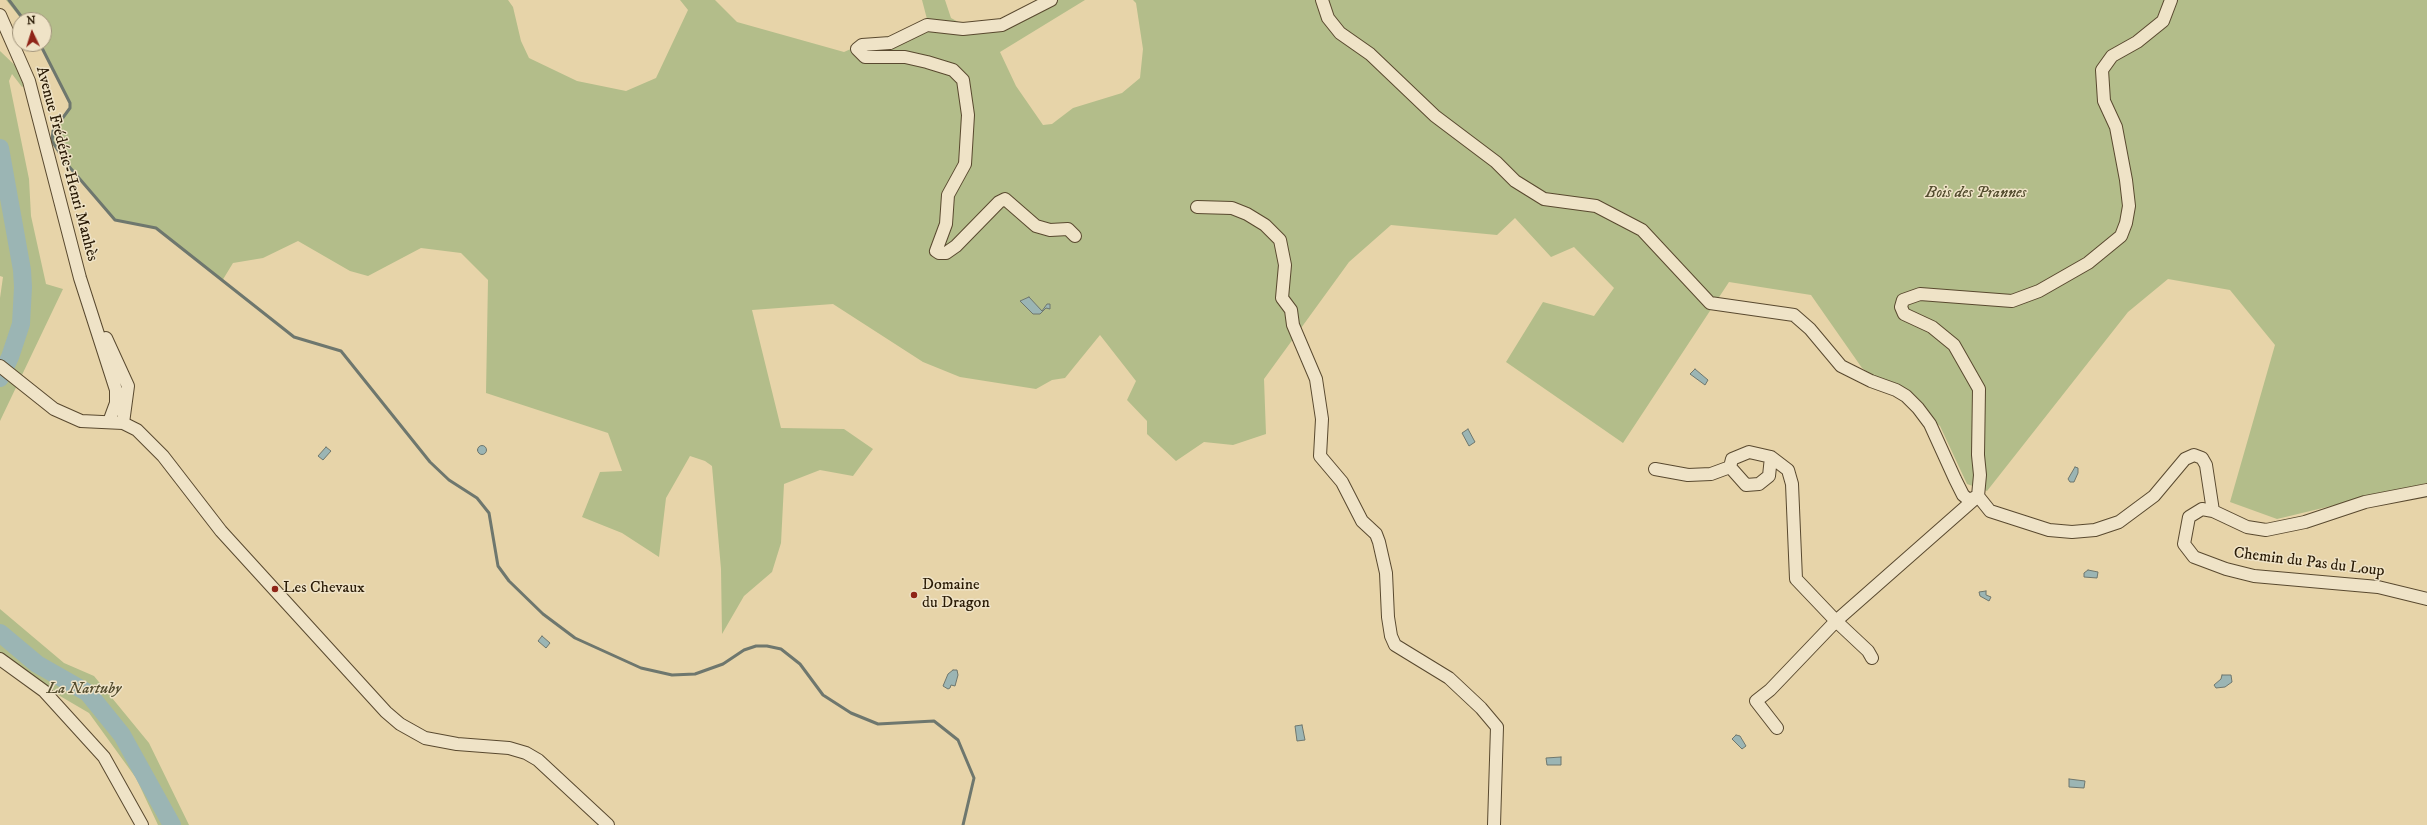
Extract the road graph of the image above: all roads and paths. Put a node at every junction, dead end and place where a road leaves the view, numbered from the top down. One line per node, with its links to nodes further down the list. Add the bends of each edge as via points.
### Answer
1 (1051, 0): 6 (street, via 1002,25 963,28 927,25 890,43 862,45 857,49 864,57 905,56 927,62 954,70 963,80 968,115 965,164 948,195 946,224 936,251 946,253 956,246 1005,199 1036,226 1050,230 1068,229)
2 (1322, 0): 15 (street, via 1328,18 1340,33 1370,54 1435,116 1496,162 1515,180 1544,199 1596,206 1642,230 1710,303 1794,316 1810,329 1841,366 1906,396 1930,424 1963,495 1969,500)
3 (2171, 0): 15 (street, via 2163,21 2137,42 2112,56 2102,70 2104,101 2116,127 2129,206 2121,236 2088,263 2039,291 2012,301 1920,294 1903,300 1901,307 1904,314 1932,327 1954,346 1979,389)
4 (0, 15): 7 (street, Avenue Frédéric-Henri Manhès, via 29,81)
5 (1197, 207): 24 (street, via 1232,208 1265,225 1280,240 1285,265 1282,298 1291,310 1293,325 1316,379 1322,419 1320,456 1342,482 1362,521 1376,534 1386,573 1388,617 1395,645 1448,678 1481,708 1497,727)
6 (1075, 236)
7 (80, 278): 9 (street, Avenue Frédéric-Henri Manhès, via 116,390 116,403); 10 (street, Avenue Frédéric-Henri Manhès, via 128,386)
8 (0, 366): 9 (street, via 54,409 81,421)
9 (109, 422): 10 (street)
10 (123, 423): 23 (street, via 137,430 150,442 221,531 386,712 400,724 425,738 457,744 509,748 526,754 538,760)
11 (1771, 457): 12 (street, via 1749,452 1732,458); 12 (street, via 1769,476 1759,484 1746,485); 18 (street, via 1788,470 1792,484 1796,579)
12 (1730, 467): 13 (street, via 1711,474 1688,475)
13 (1655, 469)
14 (2427, 490): 16 (street, Chemin du Pas du Loup, via 2365,502 2305,522 2266,530 2247,527)
15 (1978, 496): 16 (street, via 1990,511 2030,525 2062,532 2094,530 2119,522 2154,496 2185,459 2194,455 2202,458 2206,465); 18 (street)
16 (2213, 511): 17 (street, Chemin du Pas du Loup, via 2202,508 2189,517 2184,544 2194,557 2226,570 2254,576 2378,587)
17 (2427, 599)
18 (1836, 621): 19 (street, via 1868,651); 21 (street, via 1756,702)
19 (1872, 658)
20 (0, 659): 22 (street, via 44,690 99,751)
21 (1777, 728)
22 (142, 825)
23 (608, 825)
24 (1494, 825)

